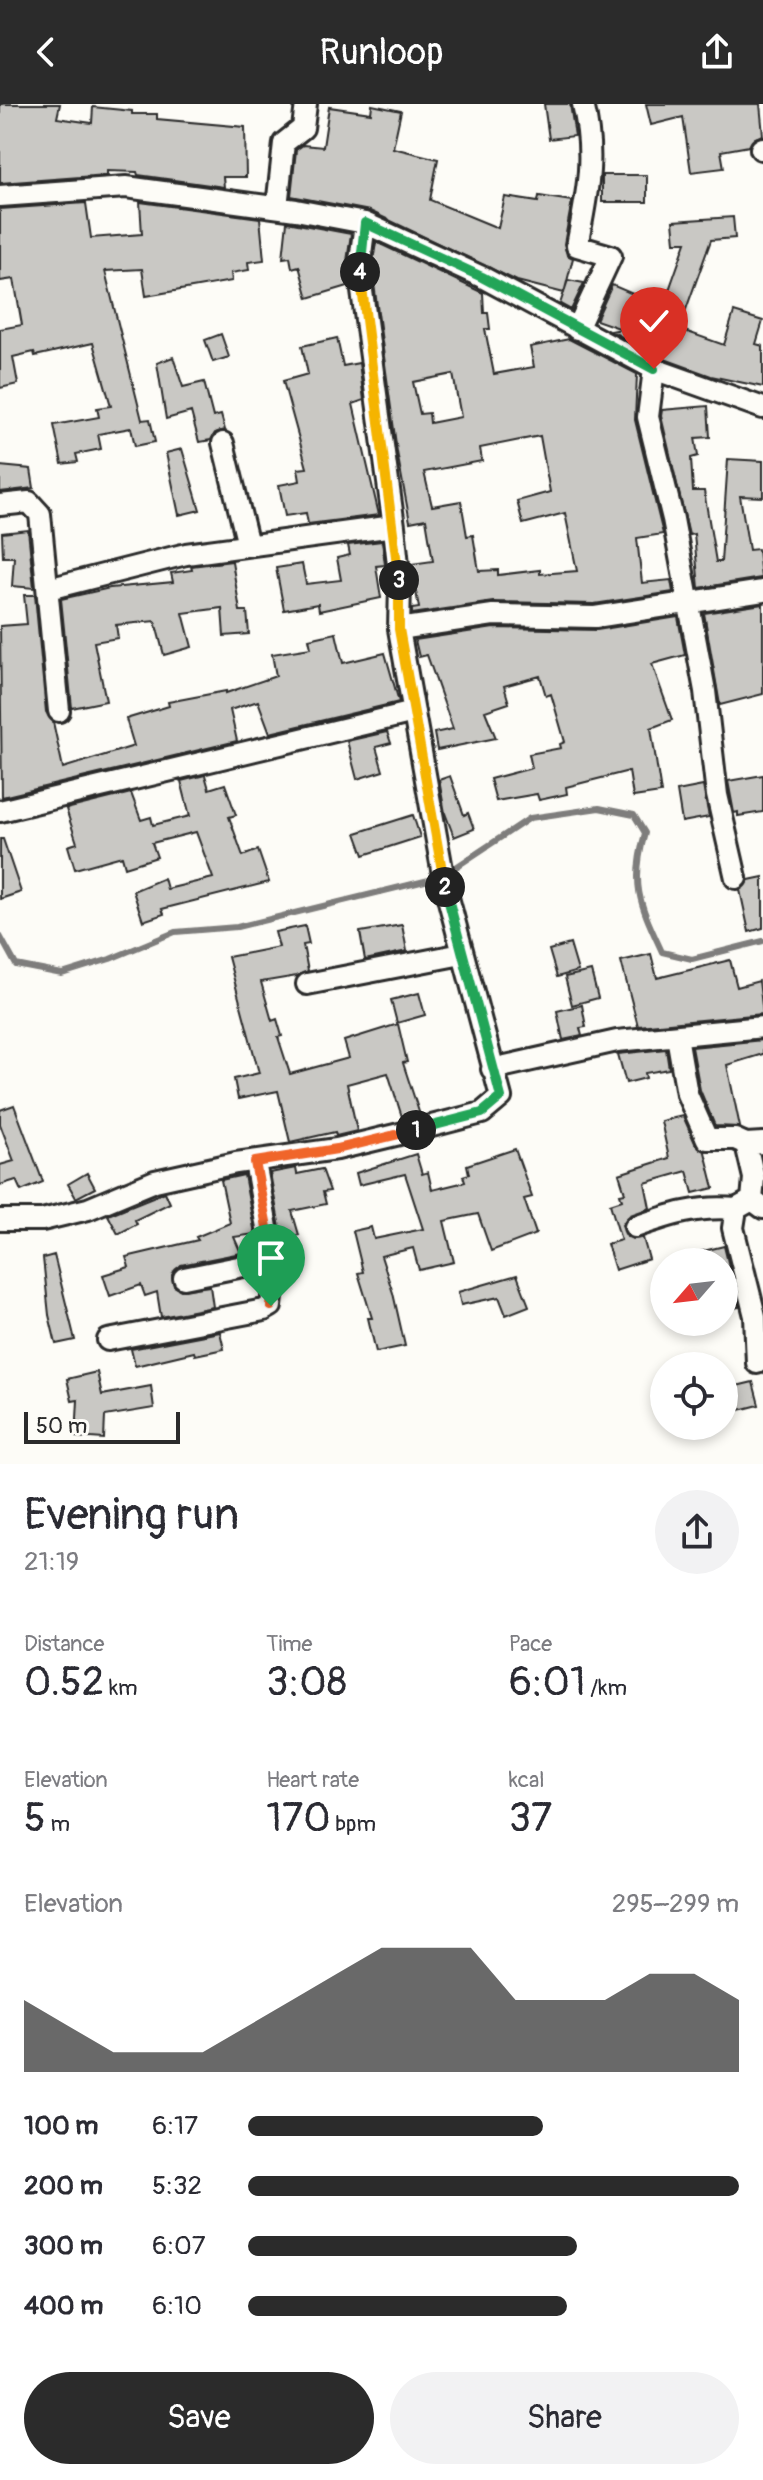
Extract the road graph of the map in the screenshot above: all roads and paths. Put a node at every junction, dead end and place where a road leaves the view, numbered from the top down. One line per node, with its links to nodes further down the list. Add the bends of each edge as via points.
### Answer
1 (306, 104): 4 (street, via 303,128 284,143)
2 (583, 104): 6 (street, via 591,138 577,246 611,256)
3 (0, 196): 4 (street, via 126,187)
4 (277, 207): 5 (street)
5 (365, 223): 6 (street, via 482,277); 11 (street, via 359,269)
6 (577, 329): 7 (street)
7 (654, 369): 8 (street); 15 (street, via 648,417)
8 (763, 408)
9 (223, 443): 12 (street)
10 (0, 505): 13 (street, via 29,502 37,507)
11 (394, 526): 12 (street); 16 (street)
12 (248, 545): 13 (street, via 186,554)
13 (48, 589): 17 (street)
14 (763, 591): 15 (street)
15 (687, 603): 16 (street, via 595,617 493,615); 20 (street, via 705,691 717,795)
16 (399, 629): 18 (street)
17 (59, 711)
18 (414, 712): 19 (street); 21 (street)
19 (0, 811)
20 (736, 878)
21 (462, 954): 22 (street); 25 (street)
22 (307, 984)
23 (763, 1027): 24 (street)
24 (677, 1036): 25 (street, via 617,1041); 26 (street, via 687,1094 707,1139)
25 (492, 1069): 27 (street, via 501,1097 482,1113 337,1149)
26 (754, 1144): 28 (street)
27 (255, 1162): 29 (street, via 155,1181 88,1209 42,1220); 31 (street)
28 (750, 1206): 30 (street, via 701,1209); 34 (street, via 733,1228 755,1316)
29 (0, 1220)
30 (635, 1227)
31 (273, 1260): 32 (street); 33 (street, via 274,1298 264,1310)
32 (184, 1278)
33 (108, 1340)
34 (757, 1363)

